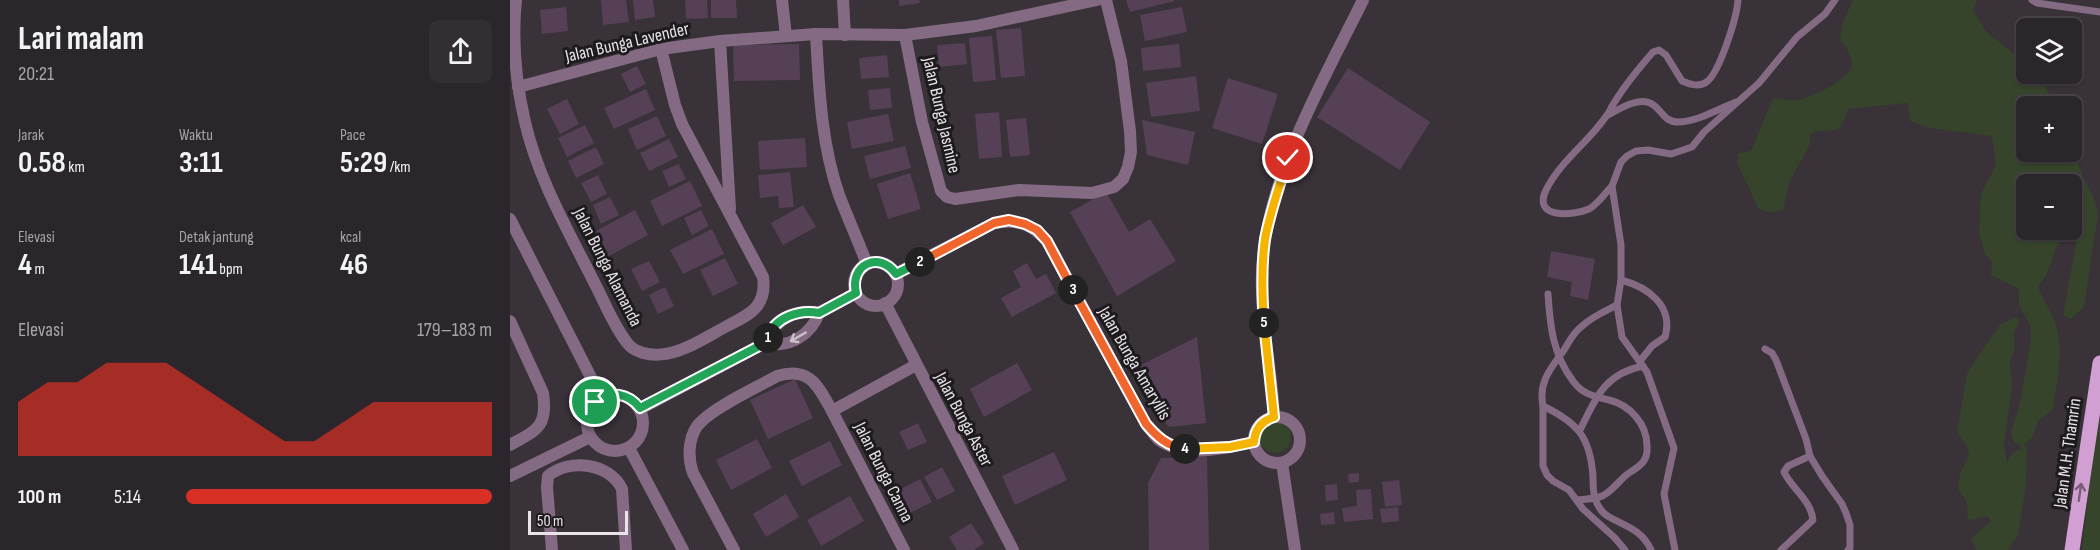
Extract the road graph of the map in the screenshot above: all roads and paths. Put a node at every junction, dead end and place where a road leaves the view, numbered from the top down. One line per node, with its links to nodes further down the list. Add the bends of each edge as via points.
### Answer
1 (516, 0): 17 (street, Jalan Bunga Alamanda)
2 (782, 0): 14 (street)
3 (843, 0): 12 (street)
4 (1097, 0): 13 (street, Jalan Bunga Lavender, via 976,26)
5 (1106, 0): 13 (street, Jalan Bunga Jasmine, via 1121,61 1131,152 1123,179 1105,191 1019,190 946,197 922,122)
6 (1363, 0): 45 (street, via 1288,158 1265,239 1262,300)
7 (1738, 0): 19 (lane, via 1721,57 1706,82 1696,85 1682,81 1666,55 1659,50 1653,52)
8 (1835, 0): 18 (lane)
9 (2032, 0): 10 (lane)
10 (2100, 12)
11 (816, 34): 12 (street, Jalan Bunga Lavender); 14 (street, Jalan Bunga Lavender); 25 (street, via 826,140 839,193)
12 (845, 35): 13 (street, Jalan Bunga Lavender)
13 (905, 35)
14 (786, 36): 15 (street, Jalan Bunga Lavender)
15 (720, 41): 16 (street, Jalan Bunga Lavender); 23 (street, Jalan Bunga Alamanda)
16 (661, 49): 17 (street, Jalan Bunga Lavender); 23 (street, Jalan Bunga Alamanda, via 682,124)
17 (518, 87): 23 (street, Jalan Bunga Alamanda, via 540,171 621,333 634,349 672,354 758,307 764,277)
18 (1741, 100): 20 (lane); 21 (lane)
19 (1608, 115): 20 (lane, via 1647,102 1666,120); 22 (lane, via 1558,170 1544,201 1554,214 1579,212 1590,208)
20 (1700, 117): 21 (lane, via 1705,123)
21 (1704, 132): 22 (lane, via 1692,147 1671,154 1648,150 1627,156)
22 (1612, 186): 27 (lane, via 1621,245)
23 (730, 213)
24 (510, 219): 40 (street)
25 (867, 264): 26 (street, via 880,262); 28 (street, via 857,273)
26 (896, 274): 30 (street, via 895,294); 48 (street, Jalan Bunga Amaryllis, via 994,223 1009,220 1025,224 1047,241 1146,424 1158,438 1190,450)
27 (1621, 280): 31 (lane); 38 (lane, via 1643,288 1655,299 1668,323 1665,337 1652,346)
28 (856, 293): 30 (street, via 872,305); 32 (street)
29 (1548, 294): 36 (lane, via 1553,341)
30 (885, 303): 39 (street, Jalan Bunga Aster)
31 (1617, 304): 36 (lane, via 1578,329); 38 (lane, via 1622,337)
32 (819, 313): 34 (street, via 799,312 785,319 774,326); 34 (street, one-way to 34, via 811,330 797,338 784,345)
33 (510, 321): 49 (street, via 543,393 544,414 536,431)
34 (767, 342): 43 (street)
35 (1766, 349): 51 (lane, via 1776,360)
36 (1559, 356): 41 (lane, via 1574,383); 42 (lane, via 1544,381)
37 (2100, 363): 68 (main road, Jalan M.H. Thamrin, one-way to 37)
38 (1641, 364): 41 (lane, via 1606,384); 65 (lane, via 1674,448 1664,494)
39 (916, 365): 44 (street); 61 (street, Jalan Bunga Aster)
40 (601, 398): 43 (street, via 623,395); 47 (street, via 588,415)
41 (1596, 398): 46 (lane); 54 (lane, via 1621,404 1632,412 1644,429 1648,449 1643,464 1621,478 1604,496)
42 (1543, 406): 46 (lane); 55 (lane, via 1543,466 1553,482 1569,490)
43 (640, 408): 50 (street, via 644,423 640,437)
44 (832, 411): 59 (street, Jalan Bunga Canna, via 816,384 788,372 702,420 696,428 689,461); 60 (street, Jalan Bunga Canna)
45 (1274, 417): 48 (street, via 1257,429); 52 (street, via 1287,419 1299,433 1297,452)
46 (1580, 430): 54 (lane, via 1590,456)
47 (590, 436): 50 (street, via 607,450); 53 (street)
48 (1254, 442): 52 (street, via 1263,459)
49 (510, 445)
50 (629, 448): 58 (street)
51 (1810, 456): 66 (lane, via 1788,466 1784,472 1812,511 1813,520); 67 (lane, via 1846,513 1850,531)
52 (1282, 463): 62 (street)
53 (510, 476)
54 (1596, 497): 55 (lane); 64 (lane, via 1599,508 1635,529)
55 (1577, 500): 63 (lane)
56 (552, 550): 57 (street, via 548,476 556,470 586,465 609,472 618,480)
57 (626, 550)
58 (683, 550)
59 (734, 550)
60 (904, 550)
61 (1013, 550)
62 (1295, 550)
63 (1625, 550)
64 (1651, 550)
65 (1675, 550)
66 (1781, 550)
67 (1848, 550)
68 (2072, 550)

